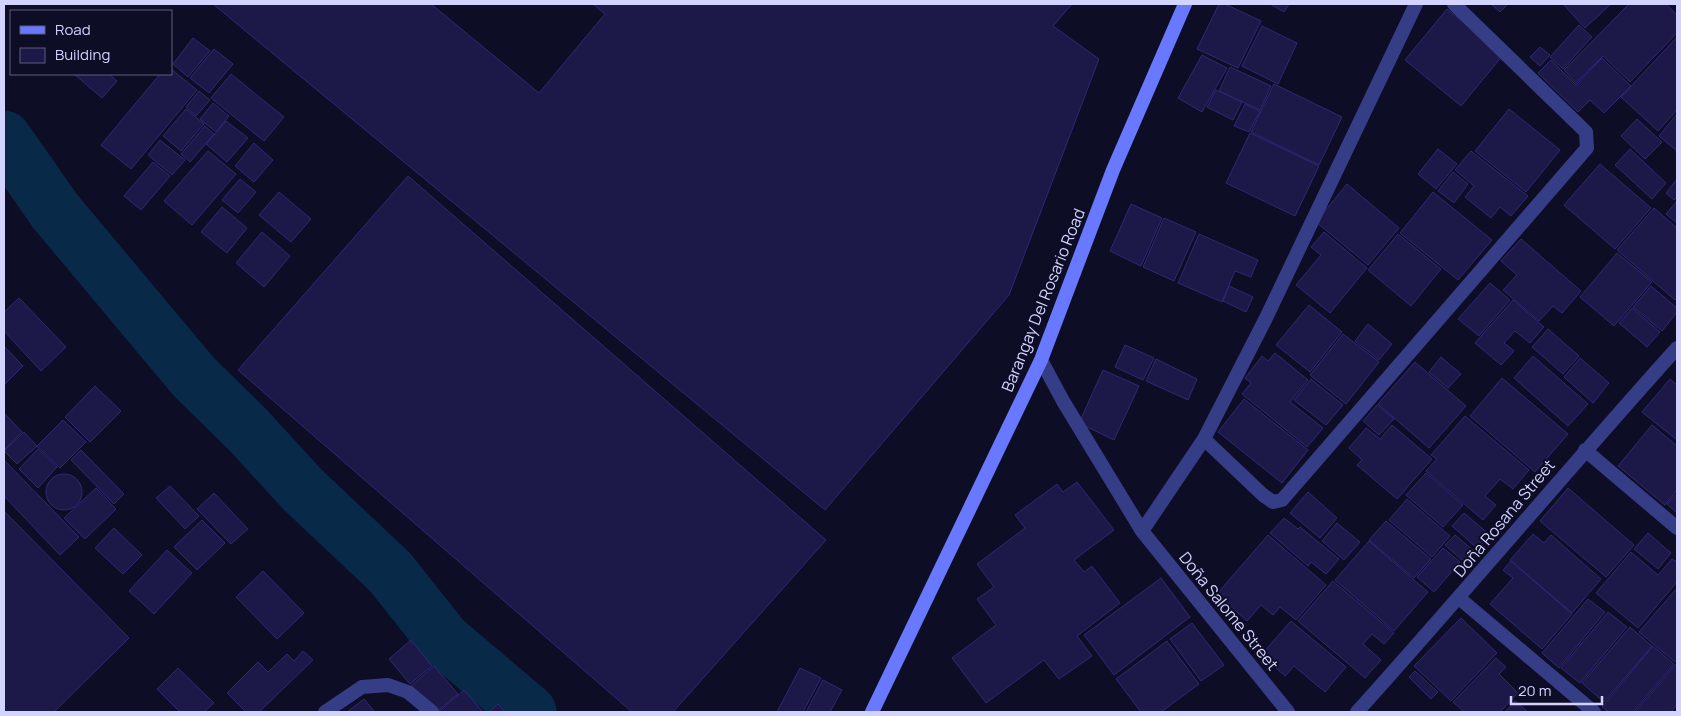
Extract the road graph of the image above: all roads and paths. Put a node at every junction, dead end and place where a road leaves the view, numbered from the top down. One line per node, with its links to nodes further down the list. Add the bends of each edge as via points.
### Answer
1 (1185, 4): 5 (main road, Barangay Del Rosario Road, via 1113,170)
2 (1416, 4): 6 (street, via 1266,318)
3 (1454, 4): 6 (street, via 1586,132 1587,148 1282,500 1273,502 1263,495)
4 (1677, 348): 7 (street, Doña Rosana Street)
5 (1041, 360): 9 (street, Doña Salome Street); 13 (main road, Barangay Del Rosario Road)
6 (1204, 439): 9 (street)
7 (1585, 450): 8 (street); 10 (street, Doña Rosana Street)
8 (1677, 528)
9 (1142, 531): 14 (street, Doña Salome Street)
10 (1459, 598): 15 (street, Doña Rosana Street); 16 (street)
11 (326, 712): 12 (street, via 362,687 388,685 408,692)
12 (432, 712)
13 (872, 712)
14 (1288, 712)
15 (1357, 712)
16 (1594, 712)

